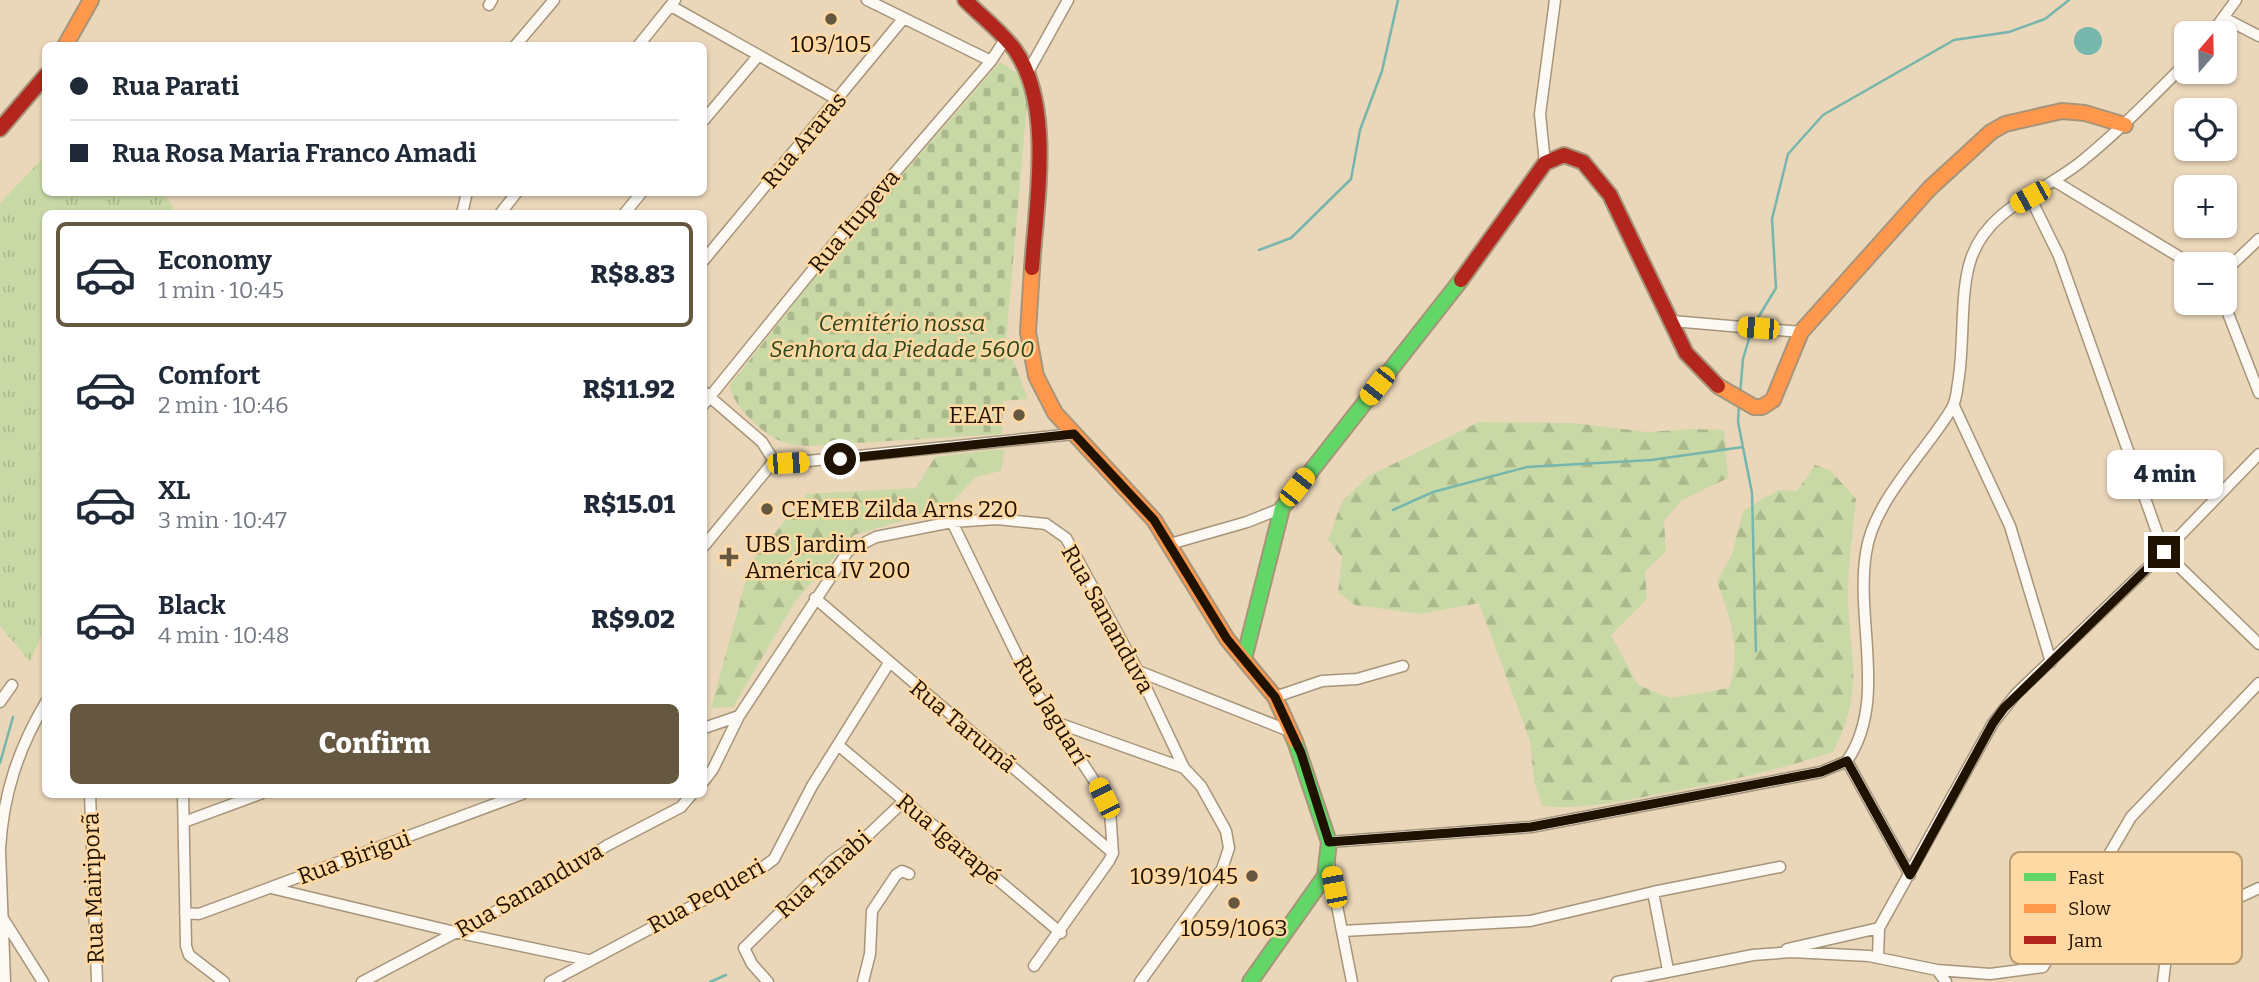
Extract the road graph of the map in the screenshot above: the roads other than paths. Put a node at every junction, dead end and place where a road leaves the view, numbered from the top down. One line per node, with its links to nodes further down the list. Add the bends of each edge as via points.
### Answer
1 (91, 0): 13 (street)
2 (554, 0): 14 (street)
3 (867, 0): 9 (street)
4 (965, 0): 12 (street)
5 (1068, 0): 18 (street)
6 (1555, 0): 25 (street, via 1539,114)
7 (2236, 0): 10 (street)
8 (673, 3): 15 (street); 16 (street)
9 (903, 19): 17 (street); 21 (street, Rua Araras)
10 (2224, 19): 11 (street)
11 (2259, 36)
12 (1006, 38): 17 (street, Rua Itupeva); 18 (street)
13 (67, 42)
14 (518, 42)
15 (641, 42)
16 (758, 56): 21 (street); 22 (street)
17 (990, 61): 40 (street, Rua Itupeva)
18 (1028, 72): 43 (street, via 1039,147 1029,349 1045,395)
19 (2174, 75): 23 (street)
20 (42, 80): 24 (street)
21 (838, 100): 34 (street, Rua Araras)
22 (707, 116)
23 (2125, 125): 26 (street); 38 (street, via 2062,111 2004,124 1991,132 1930,188)
24 (0, 129)
25 (1545, 163): 37 (street, via 1564,155 1583,162 1610,195); 46 (street, via 1457,285)
26 (2056, 182): 29 (street); 33 (street)
27 (514, 196): 30 (street)
28 (639, 196): 31 (street)
29 (2030, 197): 42 (street, via 1993,221 1971,257); 50 (street, via 2059,256)
30 (503, 210)
31 (627, 210)
32 (2259, 239): 35 (street)
33 (2174, 254)
34 (707, 256)
35 (2237, 260)
36 (2229, 315): 39 (street)
37 (1672, 320): 38 (street); 38 (street, via 1686,353 1708,379 1754,407 1773,400)
38 (1801, 332)
39 (2259, 393)
40 (707, 397)
41 (707, 399): 45 (street, via 762,442)
42 (1954, 406): 54 (street, via 2010,526); 68 (street, via 1880,515 1866,551 1862,602 1866,710 1863,729)
43 (1074, 434): 45 (street, via 813,462); 49 (street, via 1154,520)
44 (2259, 454): 50 (street)
45 (774, 461): 48 (street)
46 (1282, 508): 49 (street); 53 (street)
47 (952, 522): 51 (street, Rua Sananduva, via 876,537 848,551); 57 (street, Rua Sananduva, via 1025,520 1046,524 1066,538); 64 (street, Rua Jaguarí, via 1032,686)
48 (707, 542)
49 (1170, 544): 53 (street)
50 (2164, 552): 52 (street); 54 (street)
51 (815, 598): 55 (street, Rua Tarumã); 63 (street, Rua Sananduva)
52 (2259, 644)
53 (1244, 659): 60 (street)
54 (2051, 662): 85 (street, via 1993,723)
55 (889, 663): 67 (street, Rua Pequeri); 81 (street, Rua Tarumã)
56 (1403, 666): 60 (street, via 1357,679 1322,681)
57 (1138, 671): 66 (street); 69 (street, Rua Sananduva)
58 (2259, 683): 80 (street, via 2131,817)
59 (12, 685): 61 (street)
60 (1275, 697): 66 (street)
61 (0, 702)
62 (42, 710): 79 (street, via 13,769 2,808)
63 (739, 716): 65 (street); 70 (street, Rua Sananduva)
64 (1058, 723): 69 (street); 81 (street, Rua Jaguarí, via 1110,811)
65 (707, 727)
66 (1292, 732): 78 (street)
67 (838, 744): 76 (street, Rua Igarapé); 100 (street, Rua Pequeri, via 774,859)
68 (1847, 761): 78 (street, via 1821,772 1542,826); 85 (street)
69 (1184, 768): 114 (street, Rua Sananduva, via 1201,786 1226,831 1229,848 1222,869)
70 (707, 777)
71 (90, 798): 108 (street, Rua Mairiporã)
72 (183, 798): 77 (street)
73 (249, 798): 77 (street)
74 (512, 798): 86 (street, Rua Birigui)
75 (689, 798): 93 (street, Rua Sananduva, via 681,807)
76 (904, 801): 96 (street, Rua Igarapé); 112 (street, Rua Tanabi, via 832,861 744,948)
77 (184, 822): 90 (street)
78 (1329, 842): 82 (street)
79 (0, 850): 91 (street)
80 (2110, 852)
81 (1112, 853): 96 (street)
82 (1329, 864): 94 (street); 115 (street, via 1319,888)
83 (1780, 867): 88 (street)
84 (909, 874): 113 (street, via 896,874 872,911)
85 (1910, 875): 92 (street)
86 (271, 887): 90 (street, Rua Birigui, via 199,914); 93 (street)
87 (2259, 888): 89 (street)
88 (1654, 892): 94 (street, via 1530,921); 104 (street)
89 (2242, 898)
90 (186, 914): 109 (street, via 189,954)
91 (1, 917): 106 (street); 107 (street)
92 (1879, 928): 95 (street); 99 (street)
93 (455, 932): 100 (street); 110 (street, Rua Sananduva)
94 (1342, 932): 116 (street)
95 (1857, 932): 97 (street); 98 (street, via 1855,947)
96 (1061, 933): 103 (street)
97 (1773, 953): 98 (street); 104 (street)
98 (1860, 955): 99 (street)
99 (1878, 957): 105 (street)
100 (588, 960): 111 (street, Rua Pequeri)
101 (2045, 964): 105 (street, via 1990,974)
102 (2165, 964): 119 (street)
103 (1034, 966)
104 (1668, 970): 117 (street)
105 (1937, 970): 118 (street)
106 (5, 982)
107 (43, 982)
108 (97, 982)
109 (224, 982)
110 (362, 982)
111 (550, 982)
112 (768, 982)
113 (863, 982)
114 (1140, 982)
115 (1250, 982)
116 (1352, 982)
117 (1617, 982)
118 (1946, 982)
119 (2163, 982)

